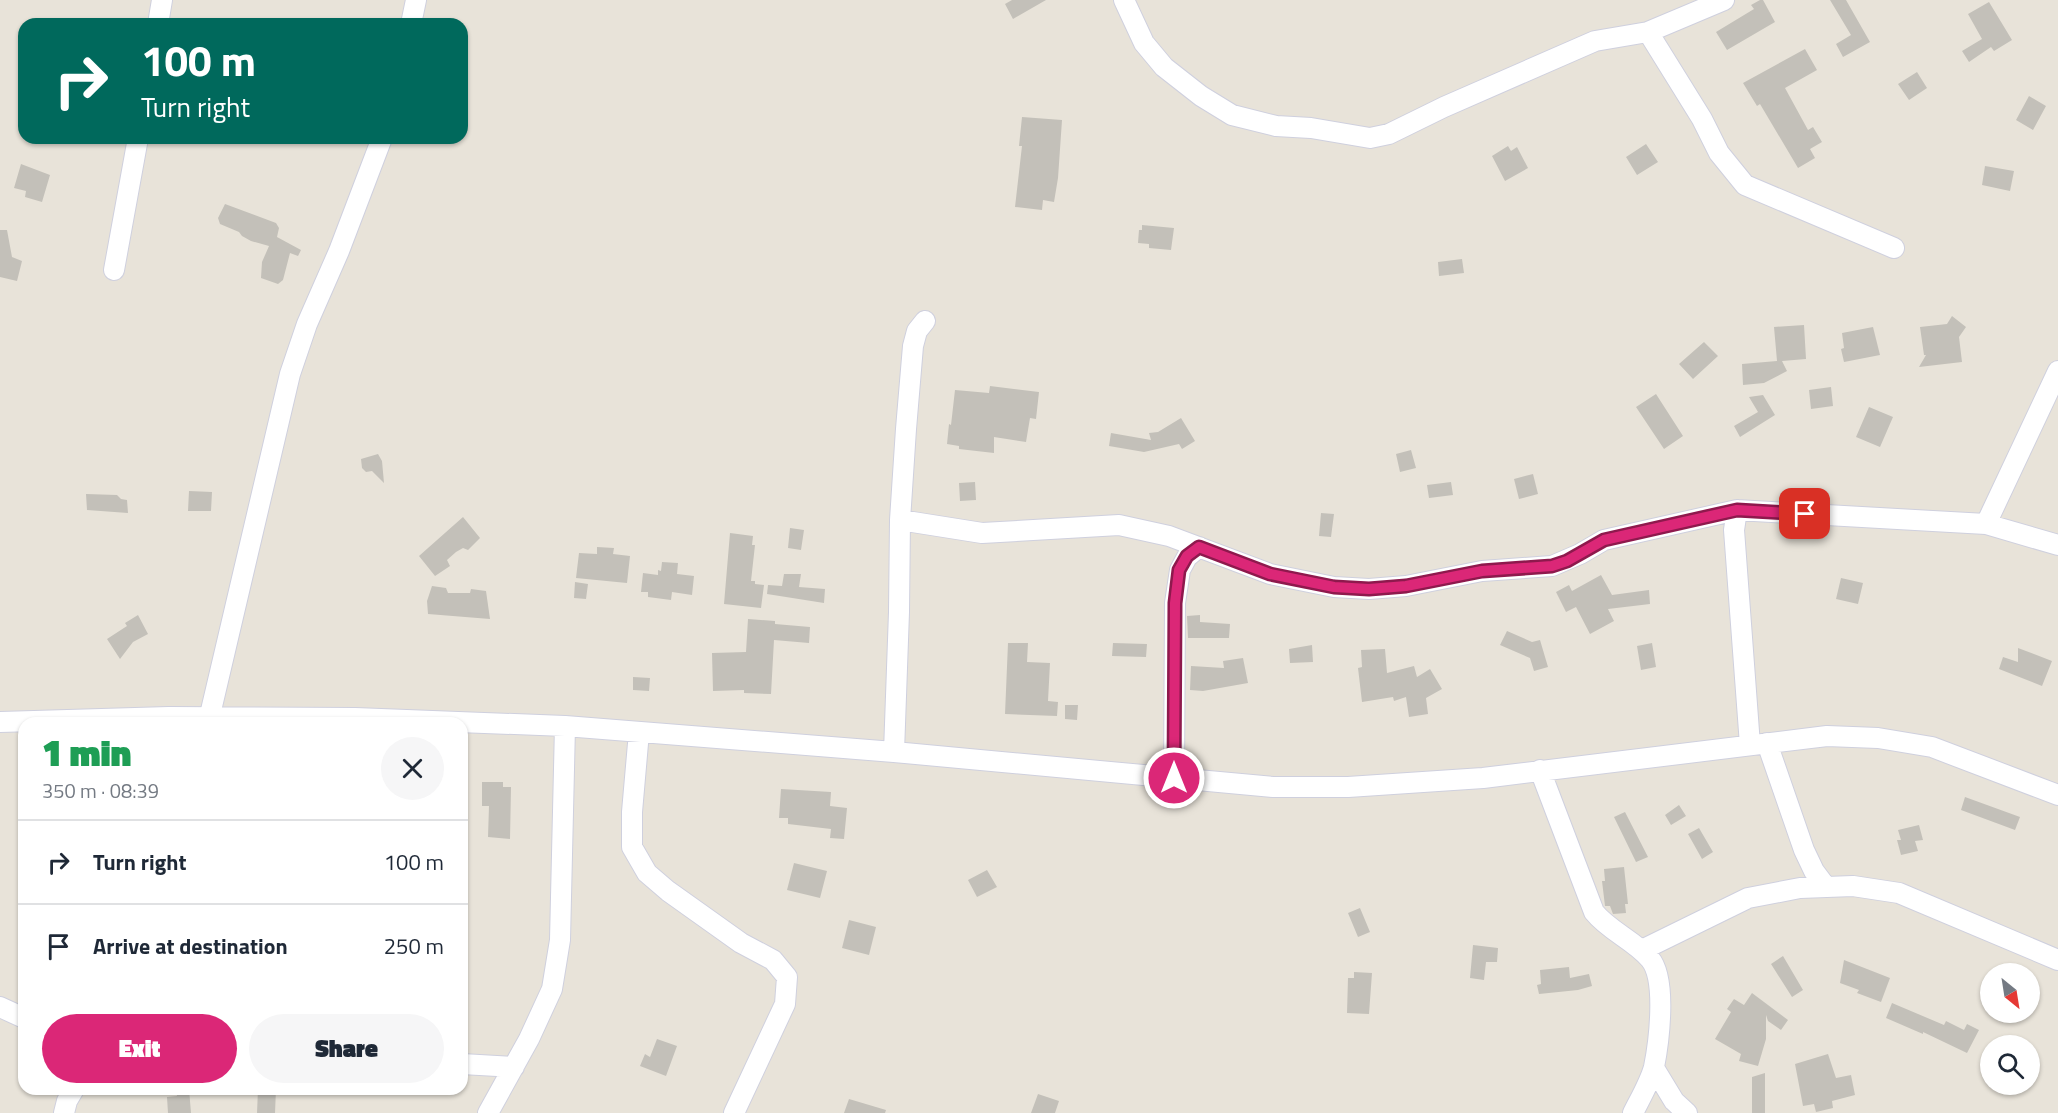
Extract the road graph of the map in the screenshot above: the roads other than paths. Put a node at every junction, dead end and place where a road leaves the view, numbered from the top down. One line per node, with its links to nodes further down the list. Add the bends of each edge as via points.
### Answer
1 (162, 0): 5 (street)
2 (416, 0): 6 (street)
3 (1124, 0): 7 (street, via 1144,43 1164,67 1232,115 1276,126 1370,138 1389,134 1595,41)
4 (1724, 0): 7 (street)
5 (159, 18)
6 (412, 18)
7 (1648, 32): 10 (street, via 1719,153 1745,185)
8 (137, 144): 11 (street)
9 (380, 144): 19 (street, via 290,374)
10 (1893, 248)
11 (114, 270)
12 (926, 321): 15 (street, via 917,331 913,346)
13 (2058, 371): 16 (street)
14 (1737, 510): 16 (street); 18 (street, via 1604,540 1552,566 1482,571 1378,588 1334,587 1270,574); 25 (street, via 1734,530)
15 (900, 520): 18 (street, via 982,533 1119,525 1146,529); 26 (street)
16 (1986, 524): 17 (street)
17 (2058, 545)
18 (1199, 547): 28 (street, via 1187,556 1179,570 1175,603)
19 (209, 717)
20 (18, 721): 21 (street)
21 (0, 722)
22 (468, 722): 23 (street)
23 (565, 726): 24 (street); 36 (street, via 558,949 552,989)
24 (639, 732): 26 (street); 41 (street, via 632,847 647,873 741,943 773,960 787,977 785,1004)
25 (1759, 744): 27 (street); 29 (street, via 1827,736 1878,738 1932,747); 30 (street, via 1804,850)
26 (894, 752): 28 (street)
27 (1540, 770): 28 (street, via 1348,787 1273,787); 31 (street, via 1594,912)
28 (1174, 778)
29 (2058, 795)
30 (1826, 886): 31 (street, via 1748,898); 32 (street, via 1899,894)
31 (1642, 950): 37 (street, via 1653,961 1662,997)
32 (2058, 960)
33 (0, 1007): 34 (street)
34 (18, 1015)
35 (468, 1064): 36 (street)
36 (514, 1066): 40 (street)
37 (1654, 1068): 42 (street); 43 (street, via 1674,1101)
38 (70, 1095): 39 (street)
39 (64, 1113)
40 (488, 1113)
41 (734, 1113)
42 (1633, 1113)
43 (1687, 1113)

